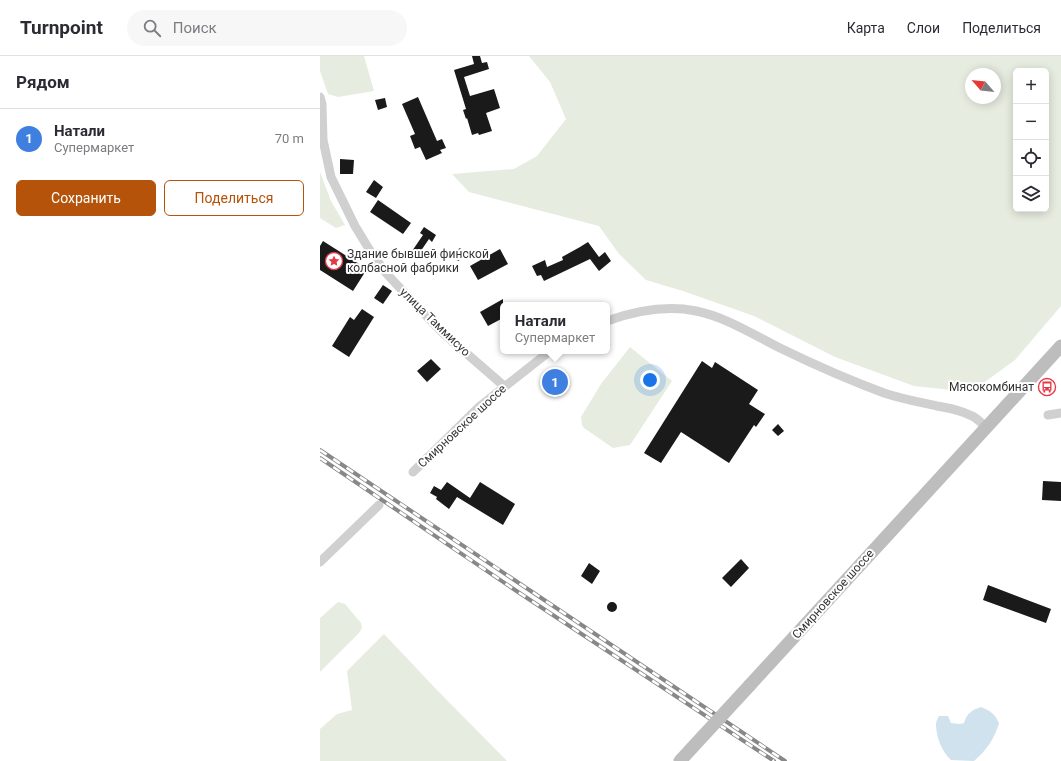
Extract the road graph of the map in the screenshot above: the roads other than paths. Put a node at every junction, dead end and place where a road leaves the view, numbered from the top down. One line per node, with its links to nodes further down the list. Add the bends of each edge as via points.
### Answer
1 (320, 97): 5 (street, улица Таммисуо, via 323,140 331,177 369,249 386,273 443,333)
2 (610, 320): 8 (street, via 656,309 696,311 736,326 853,381 900,398 958,410 973,416)
3 (1061, 346): 8 (main road, Смирновское шоссе)
4 (546, 354): 5 (street, Смирновское шоссе)
5 (504, 386): 9 (street, Смирновское шоссе)
6 (1061, 413): 7 (street)
7 (1048, 415)
8 (986, 427): 12 (main road, Смирновское шоссе, bridge)
9 (413, 472)
10 (379, 505): 11 (street)
11 (320, 562)
12 (680, 761)

